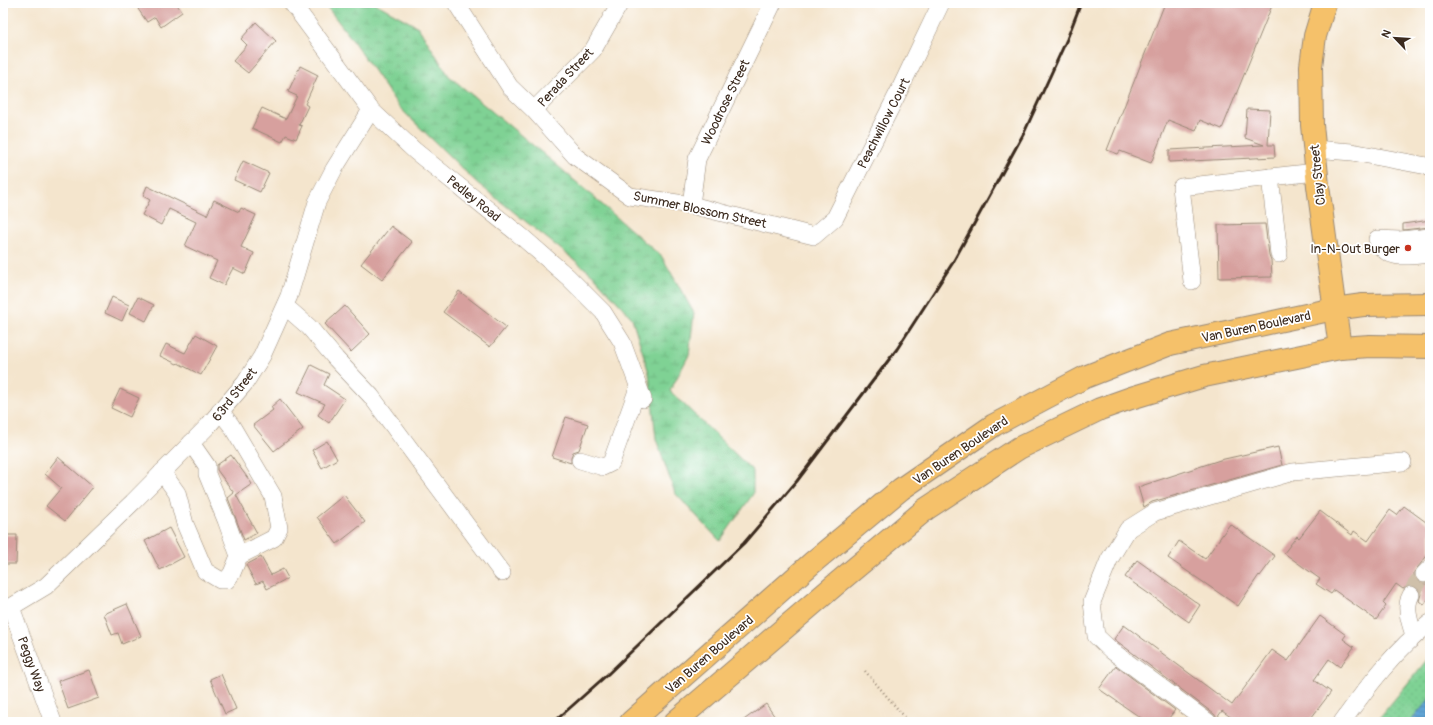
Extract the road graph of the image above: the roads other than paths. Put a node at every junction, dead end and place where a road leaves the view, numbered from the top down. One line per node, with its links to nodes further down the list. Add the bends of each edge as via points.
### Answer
1 (292, 3): 7 (street, Pedley Road)
2 (456, 3): 8 (street, Summer Blossom Street, via 510,87)
3 (620, 3): 8 (street, Perada Street, via 592,50)
4 (773, 3): 13 (street, Woodrose Street, via 697,159)
5 (941, 3): 14 (street, Peachwillow Court, via 835,218)
6 (1325, 3): 9 (main road, Clay Street, via 1315,36 1311,66)
7 (371, 110): 20 (street, 63rd Street, via 334,169 317,202); 26 (street, Pedley Road, via 415,151 568,277 604,312 622,342 641,394 611,463 603,467)
8 (534, 110): 13 (street, Summer Blossom Street, via 575,156 630,196)
9 (1314, 149): 10 (street, via 1367,154); 11 (main road, Clay Street)
10 (1430, 168)
11 (1316, 172): 12 (street); 21 (main road, Clay Street)
12 (1270, 177): 16 (street); 18 (street, via 1181,187)
13 (691, 205): 14 (street, Summer Blossom Street)
14 (814, 236)
15 (1430, 237): 17 (street, via 1377,239 1379,246 1387,254)
16 (1279, 254)
17 (1430, 254)
18 (1192, 281)
19 (1430, 304): 21 (main road, Van Buren Boulevard, via 1363,305)
20 (285, 306): 24 (street, 63rd Street, via 262,356 245,384); 30 (street, via 309,327 371,396)
21 (1334, 309): 23 (main road, Clay Street); 36 (main road, Van Buren Boulevard, via 1170,344 1085,377 994,425 901,489 812,563)
22 (1430, 347): 23 (main road)
23 (1340, 348): 37 (main road, via 1204,376 1131,398 1100,409 1019,448 926,509)
24 (220, 411): 25 (street, 63rd Street); 29 (street, via 274,496 278,528 274,538)
25 (191, 443): 28 (street, 63rd Street); 29 (street, via 207,466 207,474)
26 (580, 460)
27 (1403, 462): 38 (street, via 1293,472 1155,512 1128,529 1109,560 1092,602 1096,636 1112,651)
28 (162, 472): 29 (street, via 177,493 185,524 205,571 220,580 227,580); 32 (street, 63rd Street, via 46,586)
29 (239, 556)
30 (502, 573)
31 (1410, 595): 34 (street, via 1409,621)
32 (7, 608): 35 (street, Peggy Way)
33 (1430, 622): 34 (street)
34 (1414, 635): 39 (street, via 1363,693)
35 (53, 722)
36 (631, 722)
37 (675, 722)
38 (1208, 722)
39 (1342, 722)

